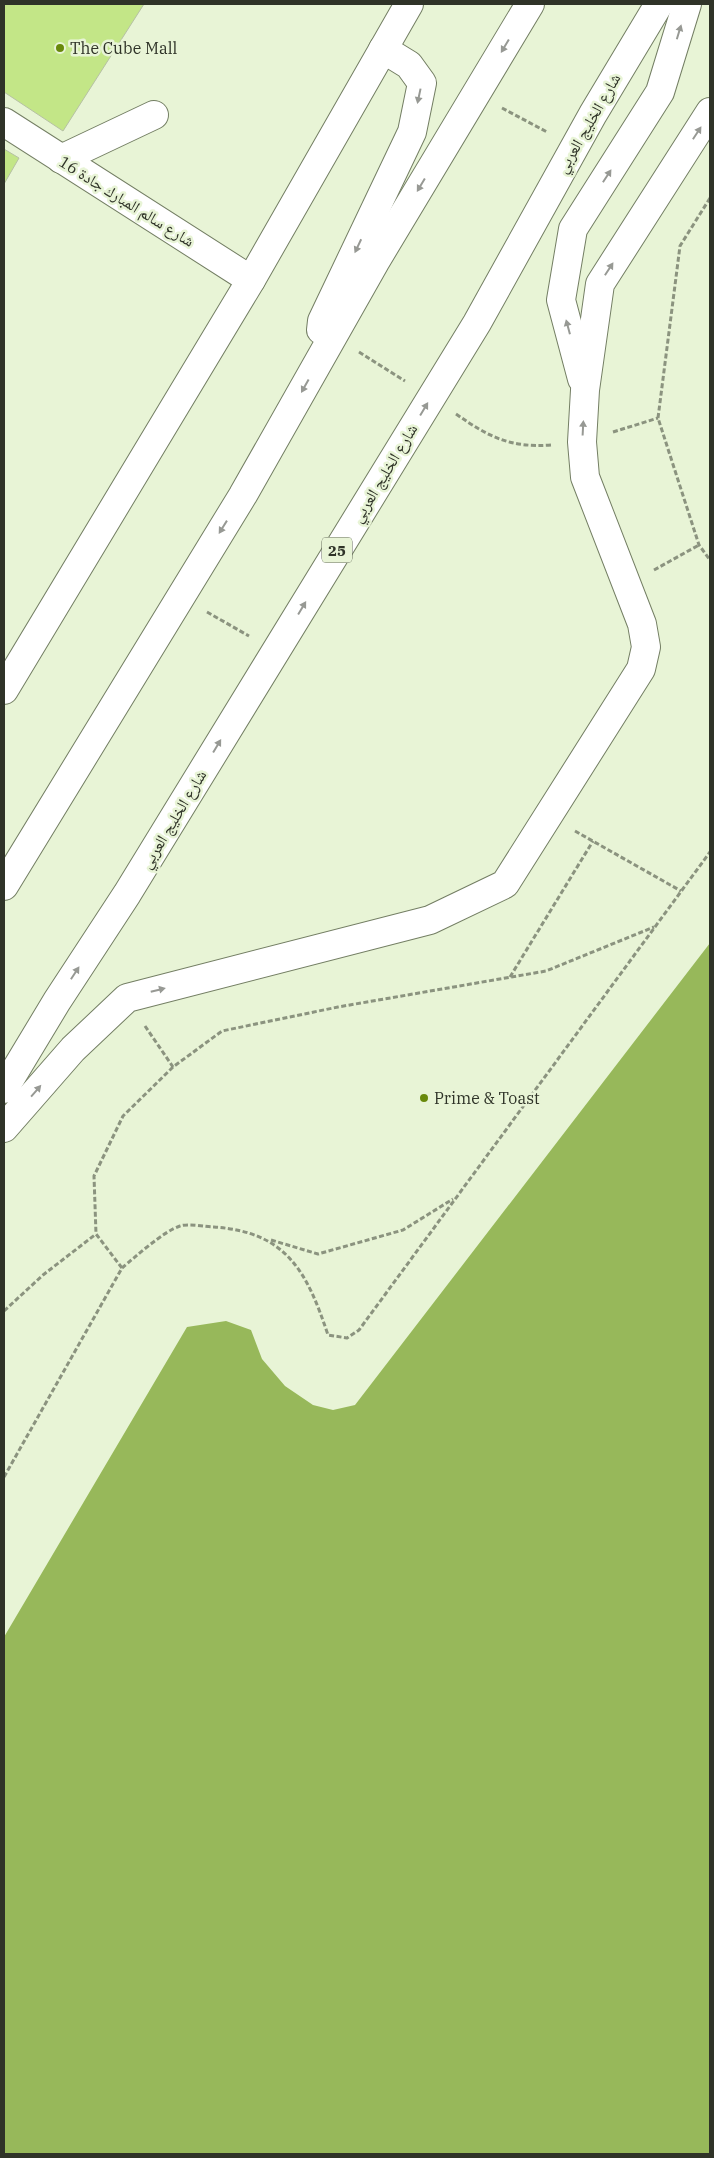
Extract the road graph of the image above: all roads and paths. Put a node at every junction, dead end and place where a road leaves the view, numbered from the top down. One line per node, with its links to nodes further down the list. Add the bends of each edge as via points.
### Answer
1 (409, 4): 5 (main road)
2 (530, 4): 6 (main road, one-way to 6)
3 (659, 4): 10 (main road, شارع الخليج العربي / 25)
4 (687, 4): 16 (main road, one-way to 4, via 560,300 573,229 660,92)
5 (383, 49): 13 (main road); 15 (main road, one-way to 15, via 409,65 422,83 412,132 322,321)
6 (476, 93): 10 (path); 14 (main road, one-way to 14)
7 (710, 112): 16 (main road, one-way to 7, via 600,284)
8 (154, 114): 11 (main road)
9 (4, 122): 11 (main road, شارع سالم المبارك جادة 16)
10 (574, 147): 17 (main road, شارع الخليج العربي / 25, via 477,323)
11 (61, 159): 13 (main road, شارع سالم المبارك جادة 16)
12 (710, 198): 18 (path, via 680,246)
13 (251, 280): 25 (main road)
14 (333, 336): 15 (main road); 17 (path)
15 (318, 362): 23 (main road, one-way to 23, via 243,495)
16 (585, 390): 19 (main road, one-way to 16)
17 (431, 397): 19 (path, via 478,430 505,443 538,446); 24 (main road, شارع الخليج العربي / 25, one-way to 17)
18 (658, 418): 19 (path); 20 (path)
19 (582, 442): 22 (main road, via 585,477)
20 (699, 545): 21 (path); 22 (path)
21 (710, 560)
22 (627, 584): 26 (main road, via 642,624 646,647 641,669)
23 (180, 597): 24 (path); 29 (main road)
24 (276, 651): 34 (main road, شارع الخليج العربي / 25, one-way to 24, via 127,894)
25 (4, 690)
26 (548, 816): 27 (path); 33 (main road, one-way to 26, via 430,920 505,884)
27 (593, 841): 30 (path); 32 (path)
28 (710, 852): 30 (path)
29 (4, 886)
30 (681, 891): 31 (path)
31 (656, 926): 32 (path, via 546,971); 39 (path)
32 (509, 978): 35 (path, via 338,1007 222,1031)
33 (127, 998): 35 (path); 38 (main road, one-way to 33, via 73,1050)
34 (57, 1001): 36 (main road); 37 (main road, شارع الخليج العربي / 25)
35 (173, 1067): 40 (path, via 123,1116 94,1176)
36 (4, 1072)
37 (4, 1089)
38 (4, 1128)
39 (456, 1198): 41 (path, via 403,1230 318,1254); 41 (path, via 359,1330 347,1338 328,1335 299,1267)
40 (96, 1234): 42 (path); 43 (path, via 43,1275)
41 (269, 1240): 42 (path, via 234,1229 180,1226 149,1245)
42 (122, 1268): 44 (path)
43 (4, 1311)
44 (4, 1477)

